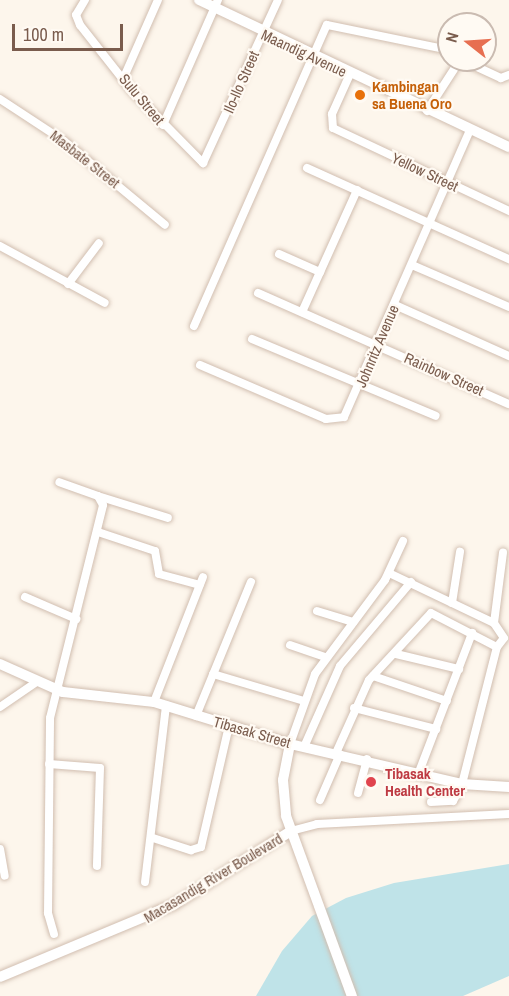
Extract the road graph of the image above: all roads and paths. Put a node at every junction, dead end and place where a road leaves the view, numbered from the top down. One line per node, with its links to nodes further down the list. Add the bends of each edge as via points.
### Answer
1 (85, 0): 13 (street, Sulu Street, via 77,20)
2 (158, 0): 13 (street)
3 (199, 0): 5 (street, Maandig Avenue)
4 (278, 0): 6 (street, Ilo-Ilo Street)
5 (215, 4): 6 (street, Maandig Avenue); 16 (street)
6 (262, 33): 8 (street, Maandig Avenue); 19 (street, Ilo-Ilo Street)
7 (437, 47): 8 (street, via 332,24)
8 (311, 57): 11 (street, Maandig Avenue); 38 (street)
9 (453, 72): 15 (street)
10 (488, 72): 12 (street, via 501,78)
11 (350, 74): 15 (street, Maandig Avenue); 21 (street, Yellow Street, via 331,120 341,133)
12 (509, 75)
13 (124, 77): 16 (street, Sulu Street)
14 (0, 99): 25 (street, Masbate Street, via 64,141)
15 (427, 111): 17 (street, Maandig Avenue)
16 (163, 125): 19 (street, Sulu Street)
17 (470, 130): 18 (street, Maandig Avenue); 21 (street, Johnritz Avenue)
18 (509, 147)
19 (203, 163)
20 (307, 168): 22 (street)
21 (448, 183): 23 (street, Yellow Street); 24 (street, Johnritz Avenue)
22 (357, 190): 24 (street); 31 (street)
23 (509, 211)
24 (430, 224): 29 (street); 30 (street, Johnritz Avenue)
25 (165, 225)
26 (99, 243): 32 (street)
27 (0, 246): 32 (street)
28 (279, 254): 31 (street)
29 (509, 259)
30 (412, 265): 35 (street, Johnritz Avenue); 36 (street)
31 (320, 272): 37 (street)
32 (68, 284): 34 (street)
33 (258, 294): 37 (street, Rainbow Street)
34 (105, 303)
35 (395, 305): 40 (street, Johnritz Avenue); 41 (street)
36 (509, 307)
37 (302, 312): 40 (street, Rainbow Street)
38 (194, 326)
39 (252, 339): 43 (street)
40 (378, 345): 43 (street, Johnritz Avenue); 44 (street, Rainbow Street)
41 (509, 356)
42 (200, 365): 43 (street, Johnritz Avenue, via 334,420 347,413)
43 (361, 385): 45 (street)
44 (509, 404)
45 (436, 416)
46 (58, 482): 47 (street)
47 (101, 498): 48 (street); 49 (street)
48 (168, 519)
49 (98, 532): 59 (street); 76 (street, via 155,551 159,574 202,581)
50 (403, 542): 53 (street)
51 (460, 552): 57 (street)
52 (503, 553): 61 (street)
53 (389, 573): 55 (street); 60 (street)
54 (251, 582): 70 (street)
55 (411, 582): 57 (street); 84 (street, via 340,666)
56 (25, 597): 59 (street)
57 (452, 603): 61 (street)
58 (316, 611): 60 (street)
59 (76, 619): 73 (street)
60 (352, 622): 67 (street)
61 (494, 623): 63 (street)
62 (472, 633): 65 (street); 66 (street, via 435,612); 69 (street)
63 (507, 637): 65 (street)
64 (290, 645): 67 (street)
65 (497, 647): 89 (street)
66 (396, 654): 69 (street); 71 (street)
67 (325, 657): 74 (street)
68 (0, 664): 72 (street, Tibasak Street)
69 (459, 669): 75 (street)
70 (213, 674): 74 (street); 80 (street)
71 (373, 676): 75 (street); 79 (street)
72 (38, 681): 73 (street, Tibasak Street); 78 (street)
73 (56, 689): 76 (street, Tibasak Street); 87 (street)
74 (304, 701): 83 (street)
75 (447, 701): 82 (street)
76 (154, 702): 77 (street, Tibasak Street)
77 (166, 705): 80 (street, Tibasak Street); 96 (street)
78 (0, 707)
79 (354, 708): 82 (street); 85 (street)
80 (196, 716): 81 (street, Tibasak Street)
81 (230, 726): 83 (street, Tibasak Street); 96 (street, via 201,847 191,850)
82 (436, 729): 88 (street)
83 (290, 744): 84 (street, Tibasak Street); 95 (street, via 283,792)
84 (304, 747): 85 (street, Tibasak Street)
85 (338, 753): 86 (street, Tibasak Street); 92 (street)
86 (367, 759): 88 (street, Tibasak Street); 91 (street)
87 (49, 764): 98 (street, via 100,768); 101 (street, via 48,913)
88 (419, 772): 89 (street, Tibasak Street)
89 (462, 784): 90 (street, Tibasak Street); 93 (street, via 453,801)
90 (509, 787)
91 (358, 793)
92 (320, 800)
93 (431, 802)
94 (509, 814): 95 (street, via 317,824)
95 (291, 831): 102 (street, Macasandig River Boulevard, via 173,905); 103 (street)
96 (153, 838): 100 (street)
97 (0, 849): 99 (street)
98 (97, 866)
99 (5, 876)
100 (145, 882)
101 (54, 934)
102 (0, 977)
103 (351, 996)

